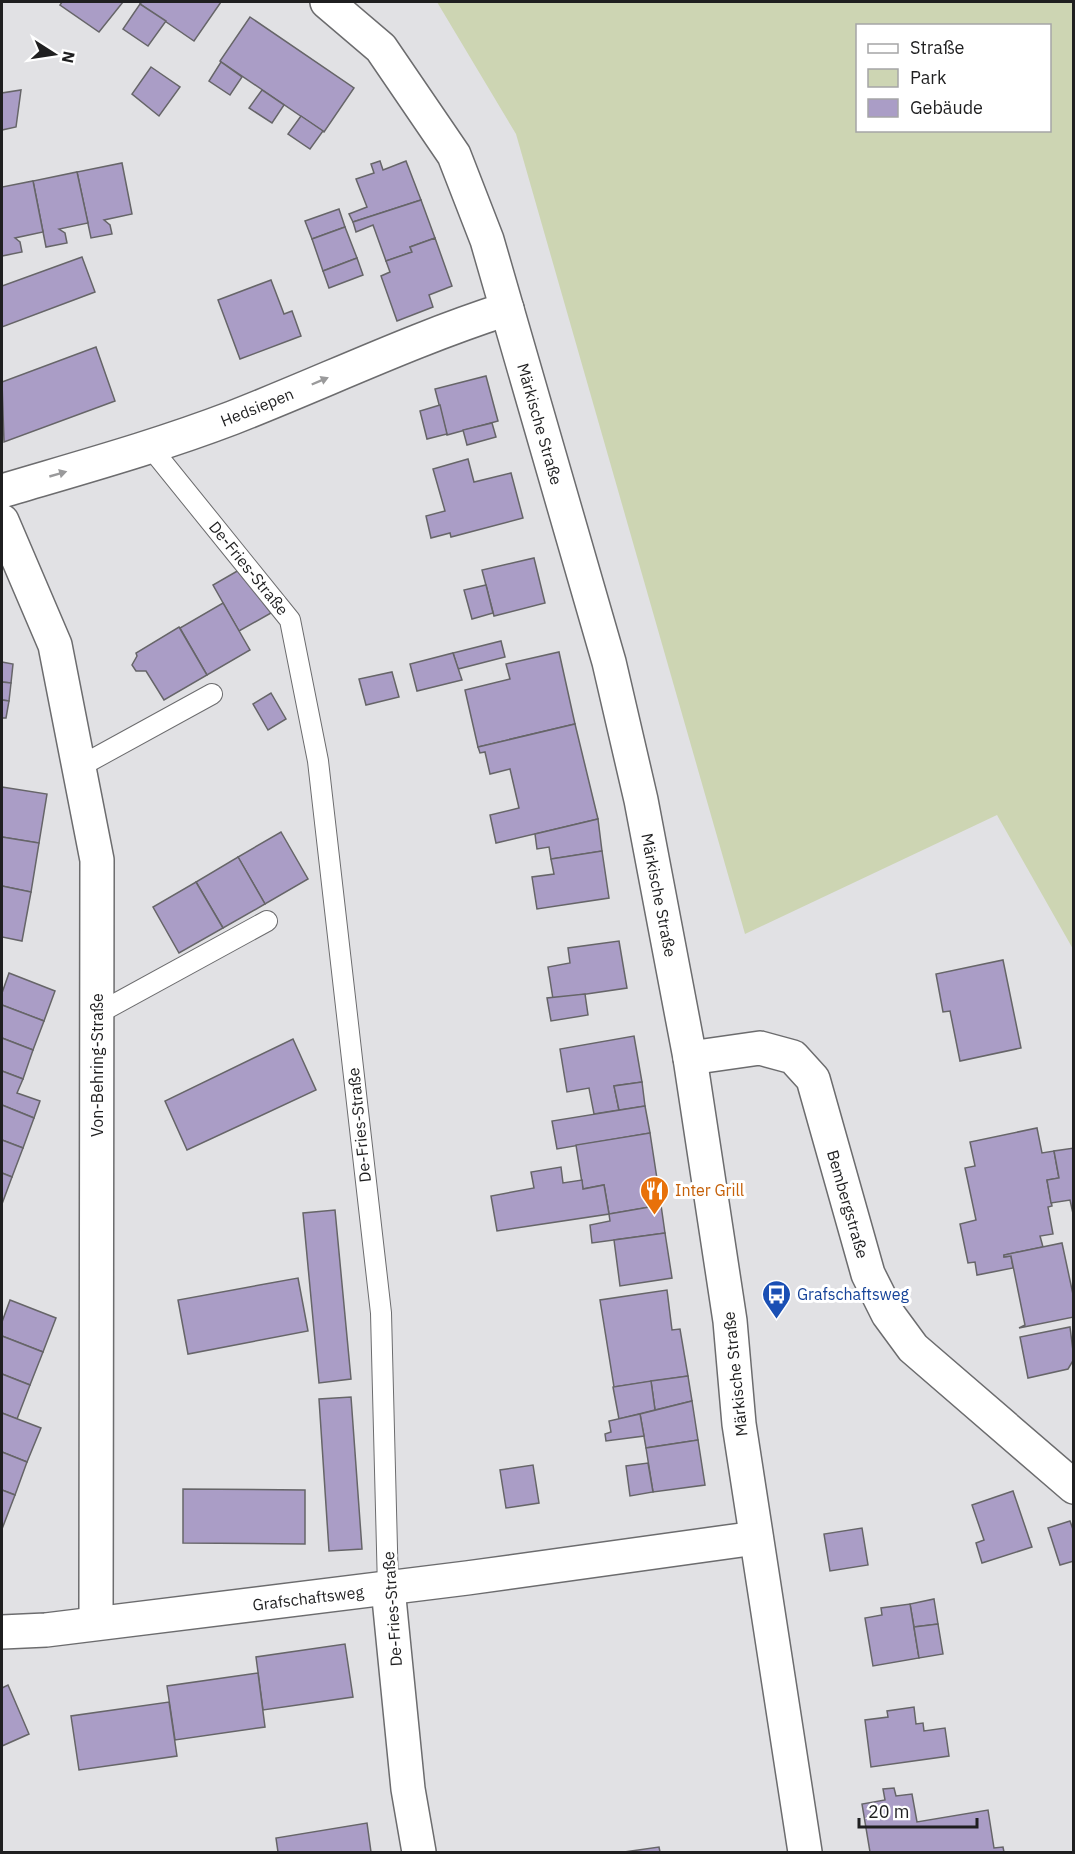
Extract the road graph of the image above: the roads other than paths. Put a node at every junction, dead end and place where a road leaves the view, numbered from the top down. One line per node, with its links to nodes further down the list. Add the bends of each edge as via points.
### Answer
1 (327, 2): 2 (street, Märkische Straße, via 381,48 453,155 487,240)
2 (507, 309): 3 (street, Hedsiepen, one-way to 2, via 452,326); 10 (street, Märkische Straße, via 609,662 641,800)
3 (151, 448): 4 (street, Hedsiepen, one-way to 3); 13 (lane, De-Fries-Straße, via 290,620 318,761 381,1314)
4 (2, 490)
5 (2, 521): 7 (street, Von-Behring-Straße, via 55,645)
6 (212, 694): 7 (lane)
7 (79, 767): 9 (street, Von-Behring-Straße, via 98,860)
8 (267, 921): 9 (lane)
9 (97, 1014): 14 (street, Von-Behring-Straße)
10 (690, 1058): 11 (street, Bembergstraße, via 760,1048 793,1057 813,1079 868,1274 888,1314 913,1348); 12 (street, Märkische Straße, via 730,1322 739,1424)
11 (1074, 1487)
12 (756, 1538): 13 (street, Grafschaftsweg); 17 (street, Märkische Straße)
13 (388, 1588): 14 (street, Grafschaftsweg); 16 (street, De-Fries-Straße, via 408,1789)
14 (96, 1623): 15 (street, Grafschaftsweg)
15 (2, 1632)
16 (419, 1852)
17 (805, 1852)

